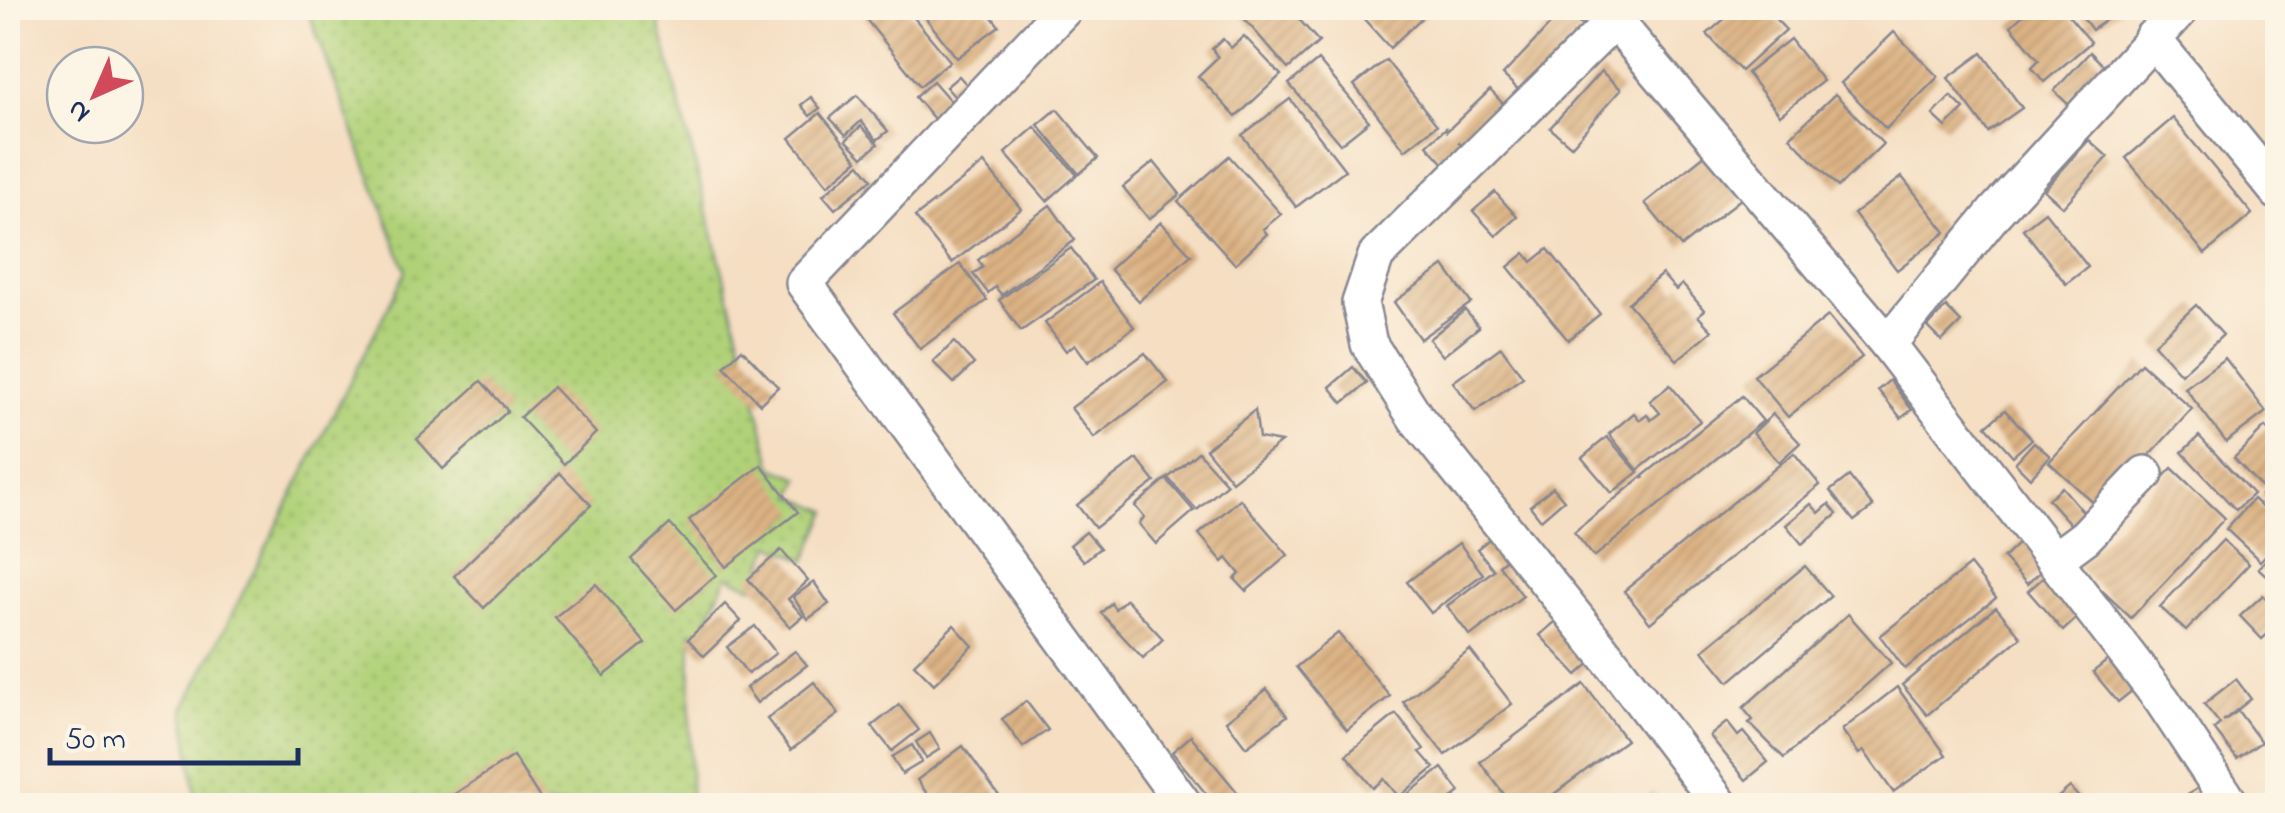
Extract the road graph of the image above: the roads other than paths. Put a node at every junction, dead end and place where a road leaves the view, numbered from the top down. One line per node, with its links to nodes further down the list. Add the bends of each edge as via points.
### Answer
1 (1065, 8): 9 (street, via 804,283)
2 (2182, 8): 4 (street)
3 (1615, 12): 6 (street); 10 (street, via 1376,256 1360,304 1369,344 1416,418)
4 (2152, 38): 5 (street); 6 (street, via 1995,212)
5 (2278, 192)
6 (1888, 344): 8 (street)
7 (2145, 474): 8 (street)
8 (2054, 560): 11 (street, via 2162,700)
9 (1185, 806)
10 (1721, 806)
11 (2232, 806)

